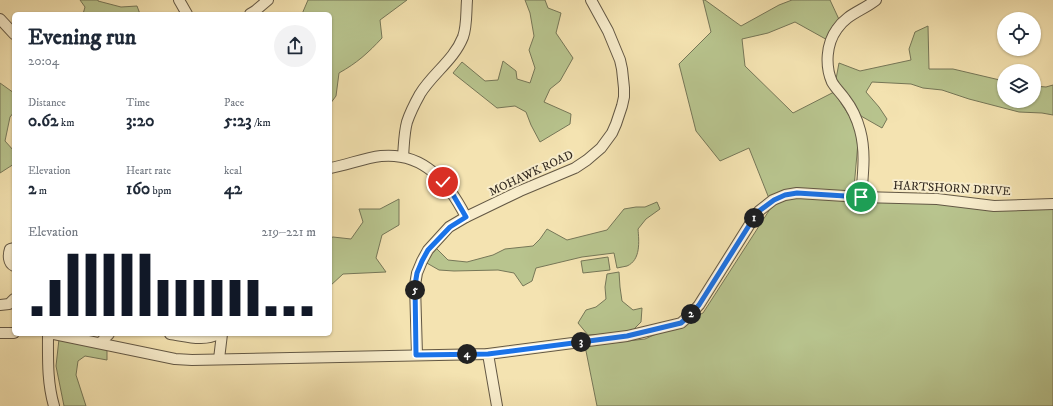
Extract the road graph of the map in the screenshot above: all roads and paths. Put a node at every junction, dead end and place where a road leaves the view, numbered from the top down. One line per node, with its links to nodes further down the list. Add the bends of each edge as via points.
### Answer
1 (180, 0): 6 (street)
2 (268, 0): 7 (street)
3 (467, 0): 10 (street, via 466,23 458,48 431,79 412,109)
4 (591, 0): 14 (street, MOHAWK ROAD, via 608,31 623,74 622,106 612,133 598,151 579,165)
5 (876, 0): 12 (street, via 844,20 831,38 828,55 832,82 850,107 862,138 864,159)
6 (186, 12)
7 (253, 12)
8 (0, 19): 9 (street)
9 (12, 32)
10 (402, 156): 11 (street, via 379,156); 14 (street, via 434,172 452,193)
11 (332, 168)
12 (861, 197): 13 (street, HARTSHORN DRIVE, via 937,199 994,206); 29 (street, HARTSHORN DRIVE, via 797,193 774,200 755,216 699,305 681,323 627,336)
13 (1053, 204)
14 (466, 217): 30 (street, MOHAWK ROAD, via 450,227 428,250 417,273)
15 (12, 248): 16 (street, via 9,251 9,262)
16 (12, 265)
17 (12, 301): 18 (street)
18 (0, 305)
19 (0, 333): 20 (street)
20 (12, 333)
21 (48, 336): 32 (street, via 49,381)
22 (64, 336): 28 (street, HARTSHORN DRIVE)
23 (107, 336): 28 (street)
24 (186, 336): 27 (street)
25 (214, 336): 27 (street)
26 (222, 336): 31 (street)
27 (202, 338): 31 (street)
28 (100, 343): 31 (street, HARTSHORN DRIVE, via 175,360)
29 (488, 354): 30 (street, HARTSHORN DRIVE); 33 (street)
30 (416, 355): 31 (street, HARTSHORN DRIVE)
31 (219, 356)
32 (54, 406)
33 (497, 406)

